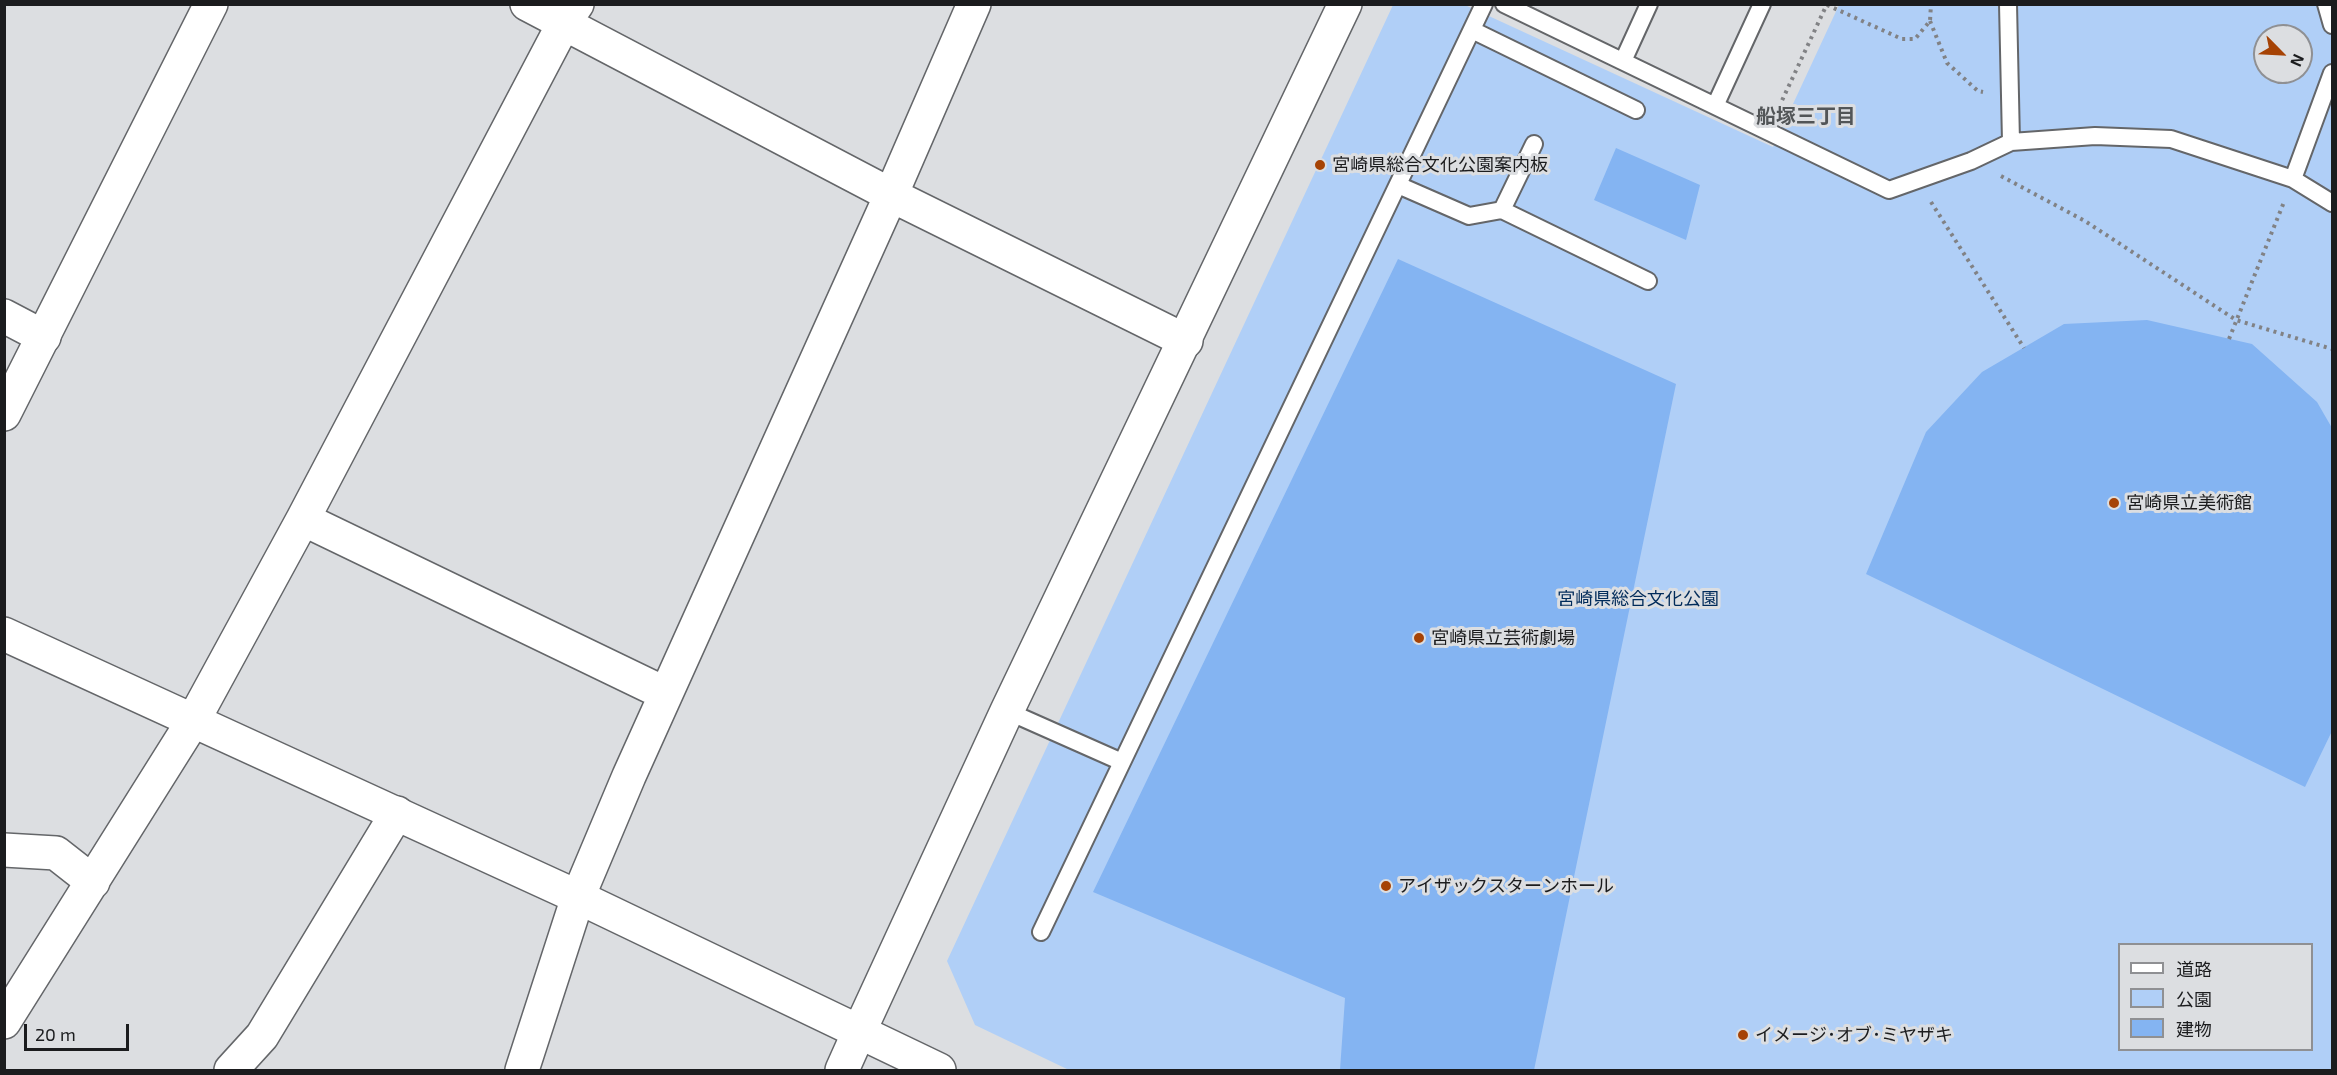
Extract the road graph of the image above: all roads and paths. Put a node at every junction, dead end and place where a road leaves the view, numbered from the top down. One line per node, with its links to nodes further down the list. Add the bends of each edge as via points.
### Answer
1 (210, 4): 36 (street)
2 (527, 4): 14 (street)
3 (974, 4): 30 (street)
4 (1345, 4): 38 (street)
5 (1484, 4): 17 (lane)
6 (1504, 4): 13 (lane)
7 (1649, 4): 18 (lane)
8 (1762, 4): 21 (lane)
9 (1931, 4): 15 (path)
10 (2008, 4): 20 (lane)
11 (2326, 4): 16 (lane)
12 (1827, 5): 15 (path, via 1902,39 1915,39); 23 (path)
13 (1530, 10): 18 (lane)
14 (570, 14): 30 (street); 42 (street)
15 (1930, 21): 20 (path, via 1947,63 1978,91)
16 (2332, 25)
17 (1472, 30): 22 (lane); 29 (lane)
18 (1623, 62): 21 (lane)
19 (2332, 73): 28 (lane)
20 (2010, 99): 24 (lane)
21 (1715, 106): 23 (lane)
22 (1636, 110)
23 (1768, 131): 27 (lane, via 1889,190)
24 (2011, 142): 26 (lane); 28 (lane, via 2095,136 2171,139)
25 (1534, 144): 32 (lane)
26 (1971, 161): 27 (lane); 35 (path, via 2085,221)
27 (1916, 179): 39 (path)
28 (2293, 179): 31 (lane); 35 (path)
29 (1398, 185): 32 (lane, via 1469,216); 47 (lane)
30 (891, 195): 38 (street); 44 (street)
31 (2332, 203)
32 (1502, 210): 33 (lane)
33 (1648, 281)
34 (4, 316): 36 (street)
35 (2236, 320): 37 (path); 40 (path)
36 (44, 337): 41 (street)
37 (2229, 339)
38 (1186, 341): 45 (street)
39 (2024, 348)
40 (2332, 349)
41 (4, 414)
42 (303, 519): 44 (street); 46 (street)
43 (4, 634): 46 (street)
44 (666, 694): 51 (street)
45 (1007, 711): 47 (lane); 54 (street)
46 (193, 721): 48 (street); 50 (street)
47 (1122, 762): 52 (lane)
48 (397, 813): 51 (street); 55 (street, via 262,1036)
49 (4, 850): 50 (street, via 56,854)
50 (93, 882): 53 (street)
51 (578, 897): 54 (street); 56 (street)
52 (1041, 932)
53 (4, 1022)
54 (859, 1032): 57 (street); 58 (street)
55 (231, 1071)
56 (522, 1071)
57 (842, 1071)
58 (939, 1071)

